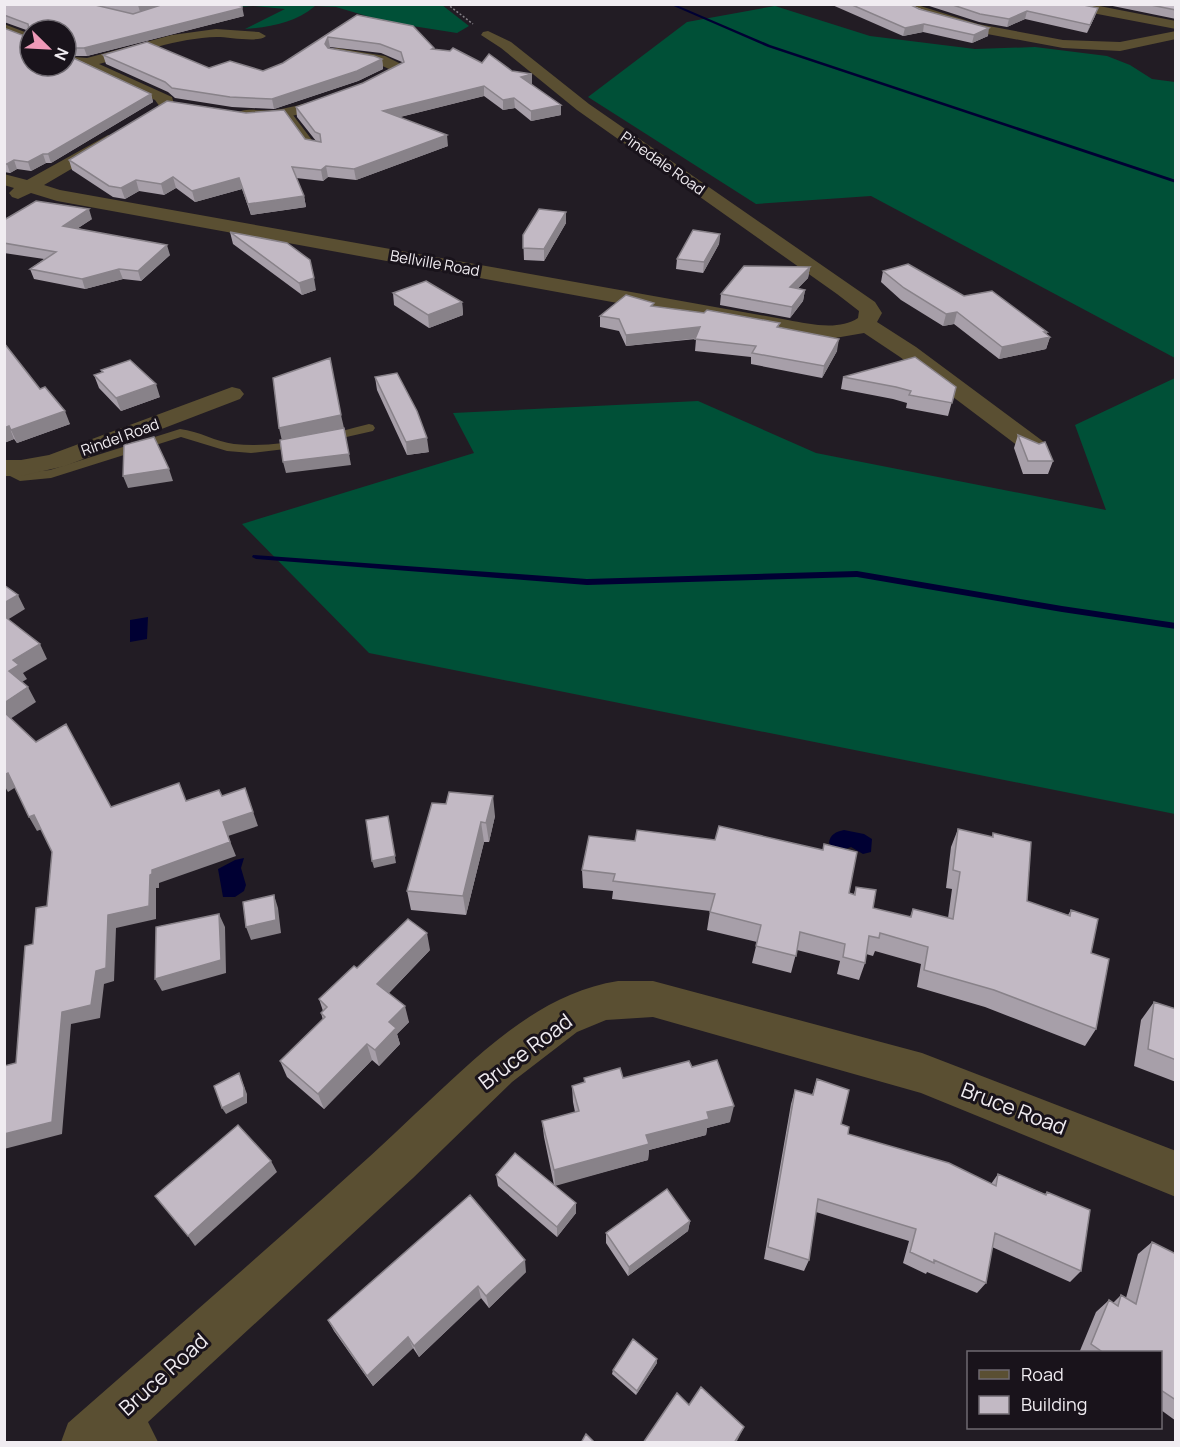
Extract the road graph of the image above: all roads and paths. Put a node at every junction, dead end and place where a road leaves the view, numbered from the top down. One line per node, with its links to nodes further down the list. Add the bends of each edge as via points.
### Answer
1 (447, 4): 7 (path)
2 (901, 4): 8 (street, via 1003,33 1069,43 1118,46)
3 (1066, 4): 4 (street)
4 (1176, 25)
5 (4, 28): 6 (street)
6 (18, 34)
7 (488, 35): 23 (street, Pinedale Road, via 583,107 863,304 871,313)
8 (1176, 35)
9 (259, 36): 12 (street, via 208,33)
10 (335, 52): 16 (street, via 387,61 396,71)
11 (78, 60): 12 (street)
12 (85, 63): 13 (street, via 161,97)
13 (166, 104): 14 (street); 17 (street)
14 (186, 107)
15 (222, 113): 16 (street)
16 (287, 113): 19 (lane)
17 (151, 115)
18 (126, 130): 21 (street)
19 (318, 149)
20 (4, 179): 21 (street, Bellville Road)
21 (28, 187): 22 (street); 23 (street, Bellville Road, via 788,327 833,332)
22 (4, 202)
23 (865, 324): 26 (street)
24 (232, 394): 27 (street, Rindel Road, via 56,461)
25 (369, 428): 27 (lane, via 257,448 225,446 180,433 51,474 20,477)
26 (1035, 447)
27 (5, 468)
28 (1176, 1174): 29 (street, Bruce Road, via 922,1073 653,999 614,998 563,1018 480,1083)
29 (107, 1438)

